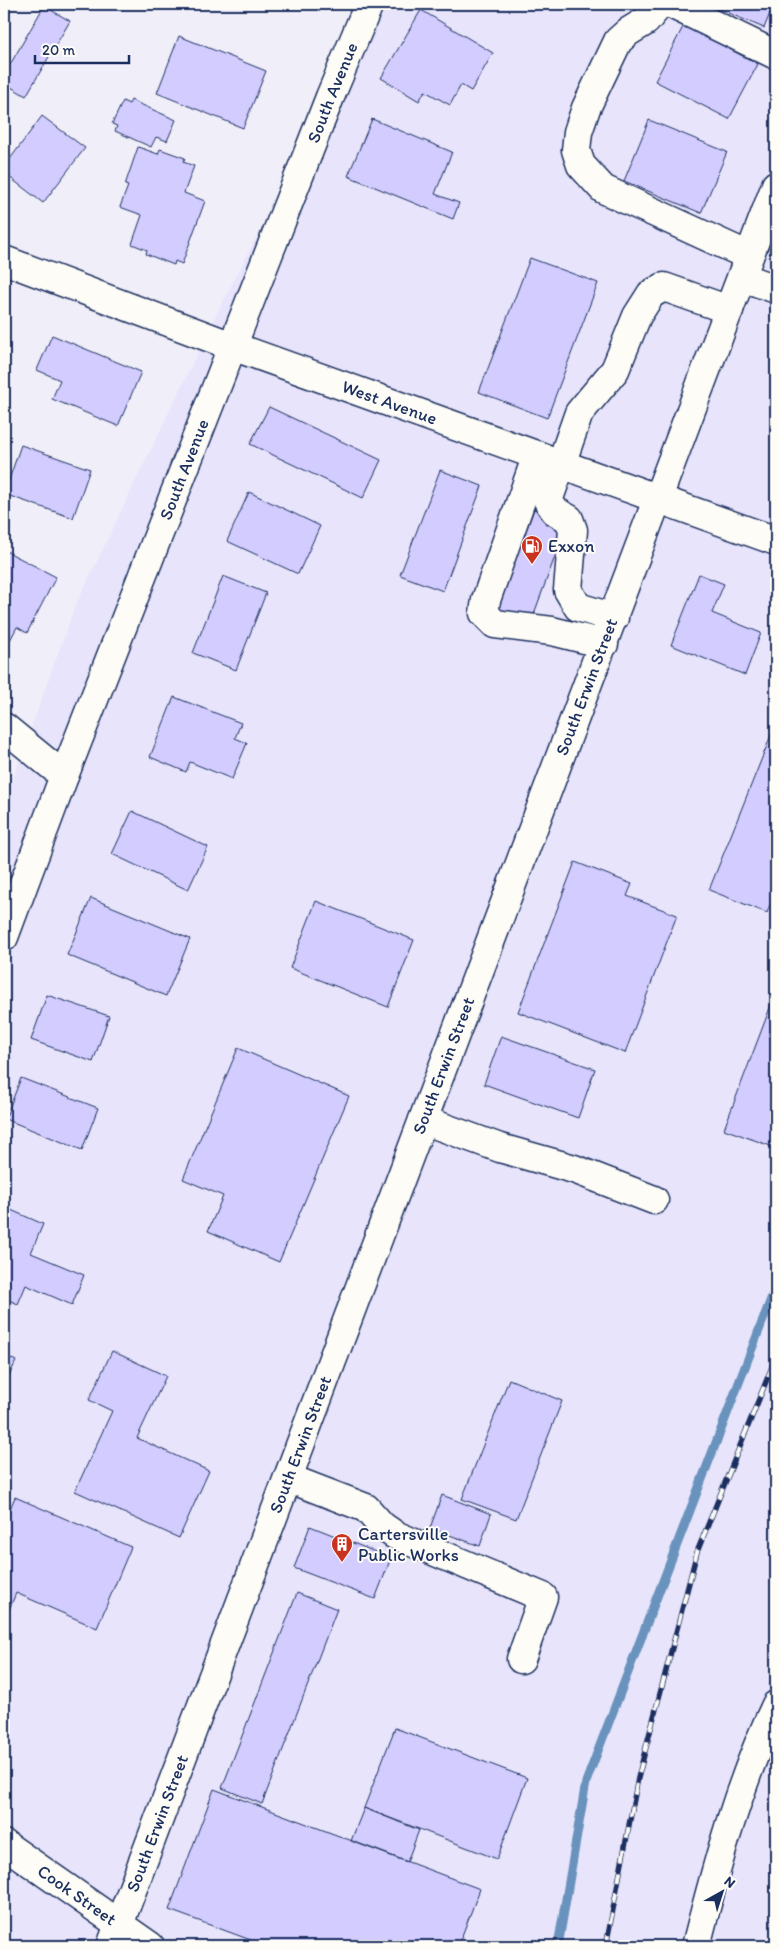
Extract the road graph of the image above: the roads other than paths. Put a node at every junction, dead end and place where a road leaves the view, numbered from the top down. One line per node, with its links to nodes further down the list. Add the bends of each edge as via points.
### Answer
1 (369, 4): 10 (street, South Avenue)
2 (660, 4): 7 (street, via 646,21 618,41 578,132 576,150 581,166 603,189)
3 (671, 4): 4 (street)
4 (776, 55)
5 (776, 185): 7 (street, South Erwin Street)
6 (4, 260): 10 (street, West Avenue)
7 (746, 266): 8 (street); 9 (street, South Erwin Street)
8 (776, 289)
9 (729, 310): 11 (street, via 664,287 651,294 637,316 615,370 579,413); 12 (street, South Erwin Street)
10 (232, 346): 11 (street, West Avenue); 17 (street, South Avenue)
11 (550, 459): 12 (street, West Avenue); 14 (street, via 548,502 555,511 569,519 573,530 568,590 578,607); 15 (street, via 486,600 484,613 494,624 552,631)
12 (659, 498): 13 (street, West Avenue); 14 (street, South Erwin Street)
13 (776, 541)
14 (614, 618): 15 (street, South Erwin Street)
15 (604, 644): 19 (street, South Erwin Street)
16 (4, 727): 17 (street)
17 (64, 776): 18 (street, South Avenue)
18 (4, 937)
19 (423, 1120): 20 (street, via 500,1148 574,1169); 21 (street, South Erwin Street)
20 (654, 1200)
21 (288, 1478): 22 (street, via 366,1508 395,1535 543,1597); 25 (street, South Erwin Street)
22 (521, 1659)
23 (776, 1705): 27 (street, via 732,1816)
24 (4, 1844): 25 (street, Cook Street)
25 (115, 1935): 26 (street, Cook Street)
26 (150, 1946)
27 (696, 1946)

